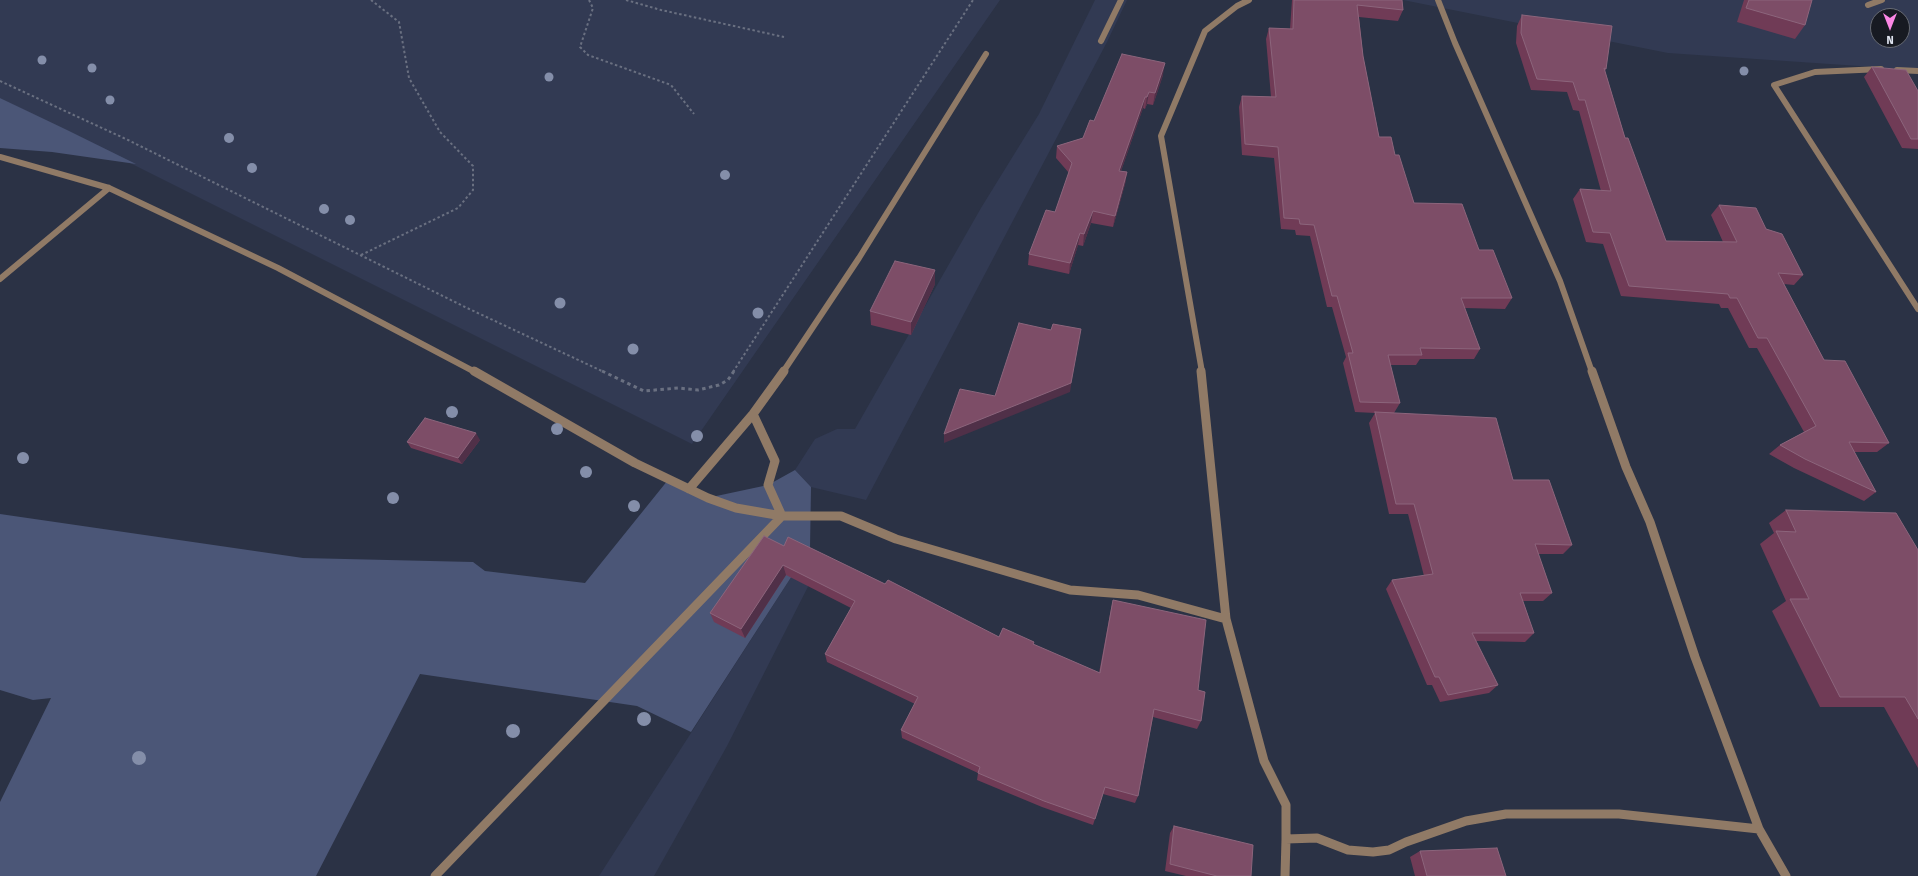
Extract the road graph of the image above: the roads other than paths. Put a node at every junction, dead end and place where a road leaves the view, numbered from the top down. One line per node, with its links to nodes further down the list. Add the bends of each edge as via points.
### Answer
1 (1121, 0): 6 (street)
2 (1249, 0): 16 (street, via 1237,6 1205,31 1161,136 1201,367)
3 (1438, 0): 17 (street, via 1560,281 1626,467 1650,522 1695,657)
4 (1882, 0): 5 (street)
5 (1868, 4)
6 (1101, 41)
7 (986, 54): 13 (street, via 859,258)
8 (1918, 71): 12 (street, via 1870,68 1815,72 1774,85)
9 (0, 157): 10 (street)
10 (109, 188): 11 (street); 14 (street, via 292,276 468,368 636,463)
11 (0, 279)
12 (1918, 309)
13 (753, 414): 14 (street); 15 (street, via 775,461 768,485)
14 (689, 489): 15 (street, via 736,508)
15 (782, 516): 16 (street, via 841,516 896,540 1070,590 1138,595); 19 (street)
16 (1226, 619): 18 (street, via 1264,761 1286,805)
17 (1759, 829): 18 (street, via 1619,814 1506,814 1466,821 1389,850 1373,852 1348,850 1317,838); 21 (street)
18 (1286, 839): 20 (street)
19 (435, 876)
20 (1285, 876)
21 (1786, 876)

